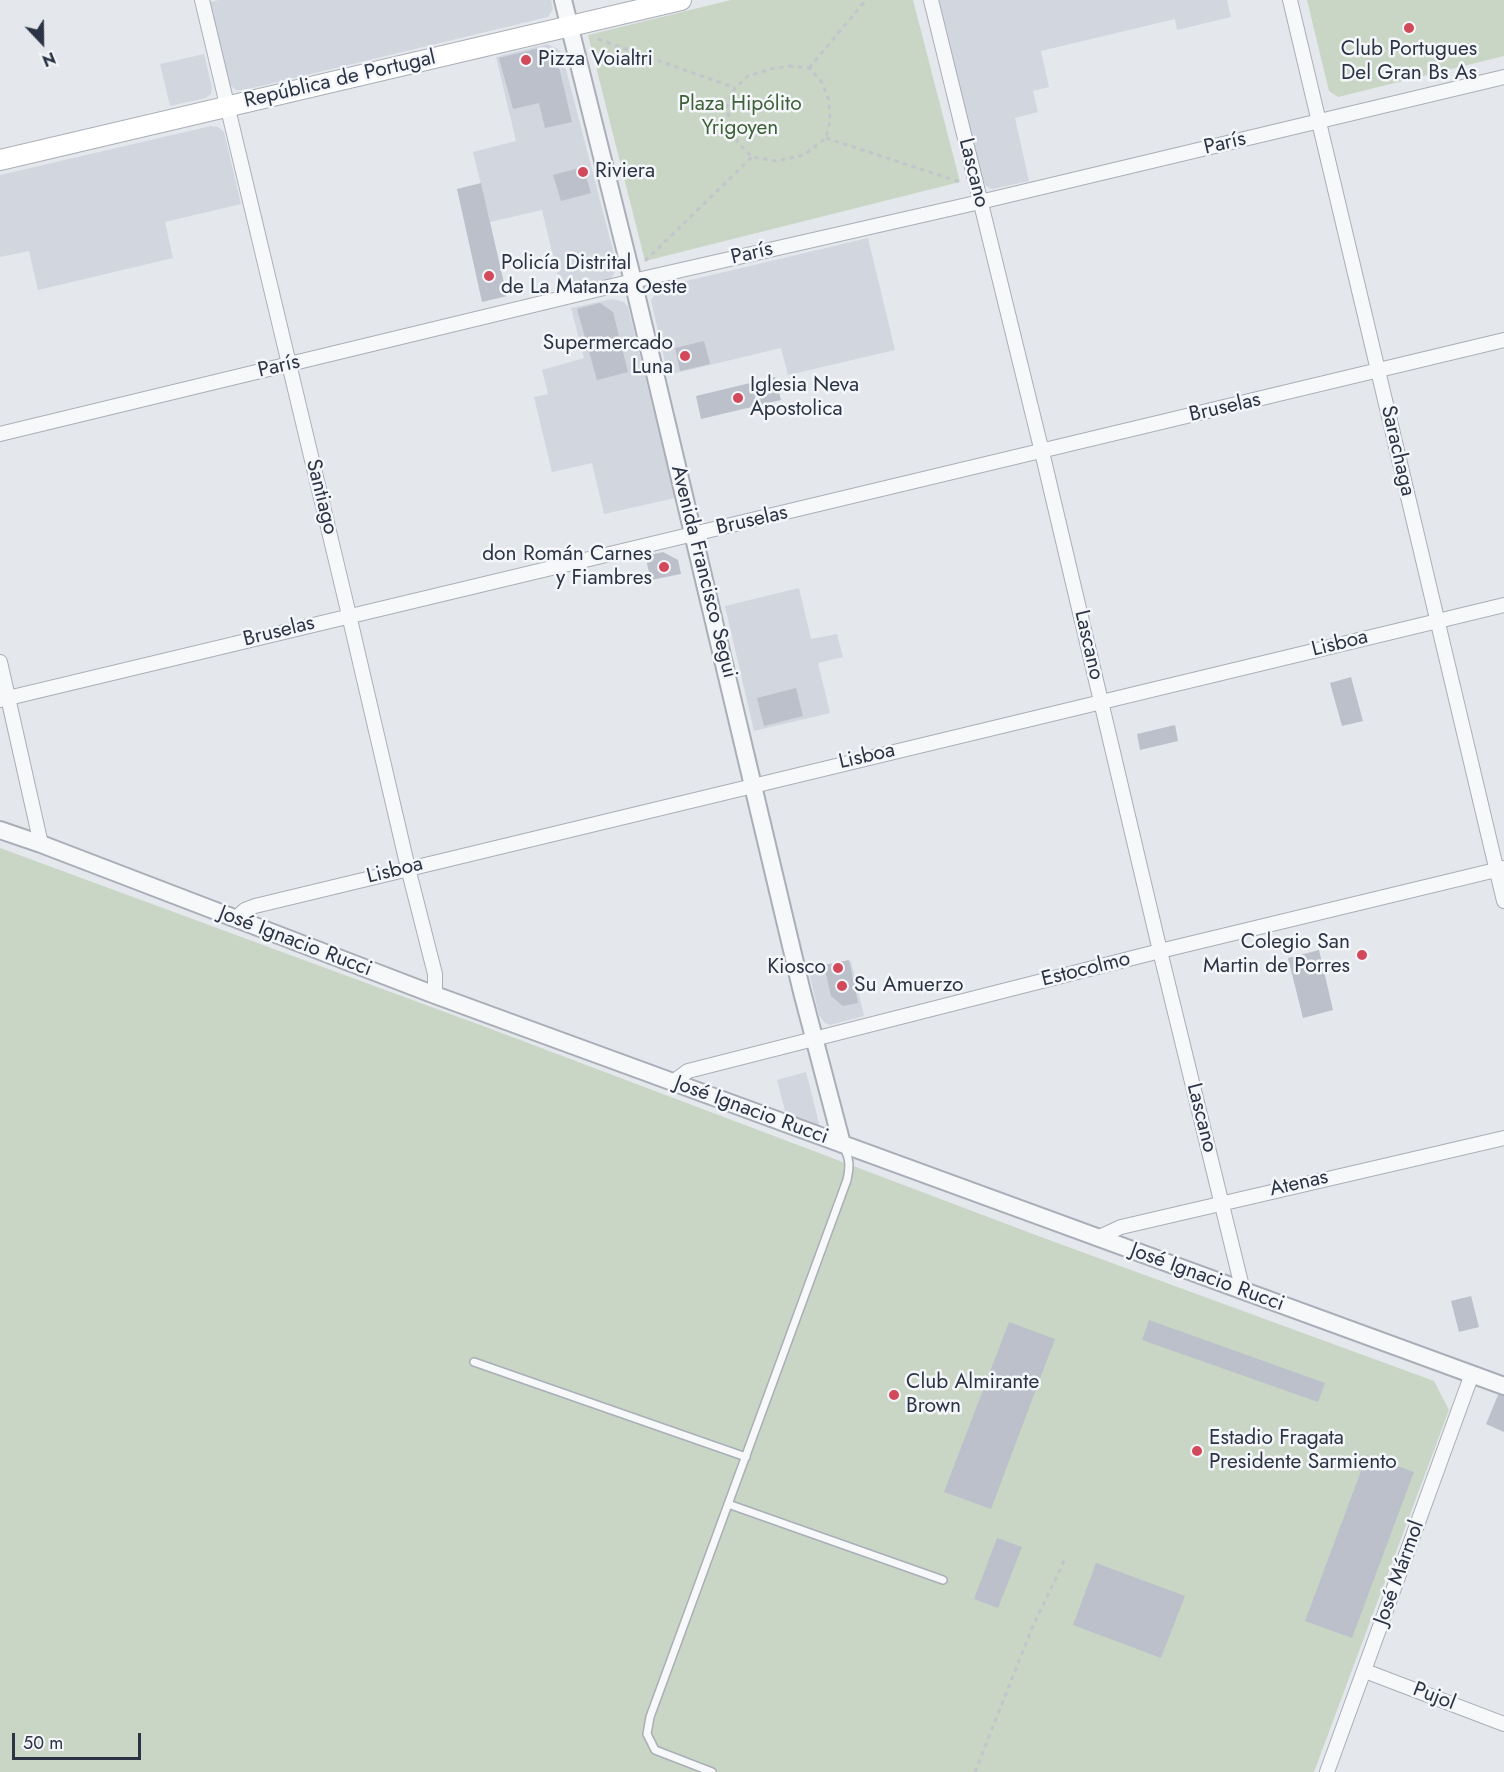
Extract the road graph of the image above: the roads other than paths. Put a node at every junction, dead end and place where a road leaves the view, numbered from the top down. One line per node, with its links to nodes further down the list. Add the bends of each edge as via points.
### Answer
1 (202, 0): 8 (street, Santiago)
2 (563, 0): 6 (street, Avenida Francisco Segui)
3 (681, 0): 6 (main road, República de Portugal)
4 (931, 0): 11 (street, Lascano)
5 (1290, 0): 9 (street, Sarachaga)
6 (570, 27): 8 (main road, República de Portugal); 12 (street, Avenida Francisco Segui)
7 (1504, 77): 9 (street, París)
8 (226, 106): 10 (main road, República de Portugal); 14 (street, Santiago)
9 (1318, 122): 11 (street, París); 15 (street, Sarachaga)
10 (0, 160)
11 (980, 202): 12 (street, París); 17 (street, Lascano)
12 (633, 281): 14 (street, París); 18 (street, Avenida Francisco Segui)
13 (1504, 340): 15 (street, Bruselas)
14 (288, 365): 16 (street, París); 20 (street, Santiago)
15 (1378, 371): 17 (street, Bruselas); 21 (street, Sarachaga)
16 (0, 434)
17 (1042, 452): 18 (street, Bruselas); 24 (street, Lascano)
18 (694, 534): 20 (street, Bruselas); 25 (street, Avenida Francisco Segui)
19 (1504, 604): 21 (street, Lisboa)
20 (349, 615): 23 (street, Bruselas); 28 (street, Santiago)
21 (1437, 621): 24 (street, Lisboa); 29 (street, Sarachaga)
22 (0, 662): 23 (street)
23 (4, 699): 27 (street)
24 (1101, 702): 25 (street, Lisboa); 32 (street, Lascano)
25 (754, 784): 28 (street, Lisboa); 34 (street, Avenida Francisco Segui)
26 (0, 830): 27 (street, José Ignacio Rucci)
27 (41, 844): 31 (street, José Ignacio Rucci)
28 (408, 868): 31 (street, Lisboa, via 255,906); 33 (street, Santiago, via 435,974)
29 (1500, 869): 30 (street, Sarachaga); 32 (street, Estocolmo)
30 (1504, 901)
31 (235, 919): 33 (street, José Ignacio Rucci)
32 (1160, 951): 34 (street, Estocolmo); 38 (street, Lascano)
33 (435, 995): 35 (street, José Ignacio Rucci)
34 (814, 1039): 35 (street, Estocolmo, via 688,1071); 37 (street, Avenida Francisco Segui)
35 (673, 1082): 37 (street, José Ignacio Rucci)
36 (1504, 1138): 38 (street, Atenas)
37 (842, 1144): 39 (street, José Ignacio Rucci); 44 (lane, via 849,1156 847,1180)
38 (1221, 1202): 39 (street, Atenas, via 1121,1227); 40 (street, Lascano)
39 (1097, 1238): 40 (street, José Ignacio Rucci)
40 (1243, 1291): 42 (street, José Ignacio Rucci)
41 (474, 1362): 44 (lane)
42 (1472, 1374): 43 (street, José Ignacio Rucci); 47 (street, José Mármol)
43 (1504, 1386)
44 (746, 1457): 45 (lane)
45 (728, 1504): 46 (lane); 49 (lane, via 646,1734 655,1750)
46 (943, 1580)
47 (1365, 1671): 48 (street, Pujol); 50 (street, José Mármol)
48 (1504, 1724)
49 (712, 1772)
50 (1327, 1772)

